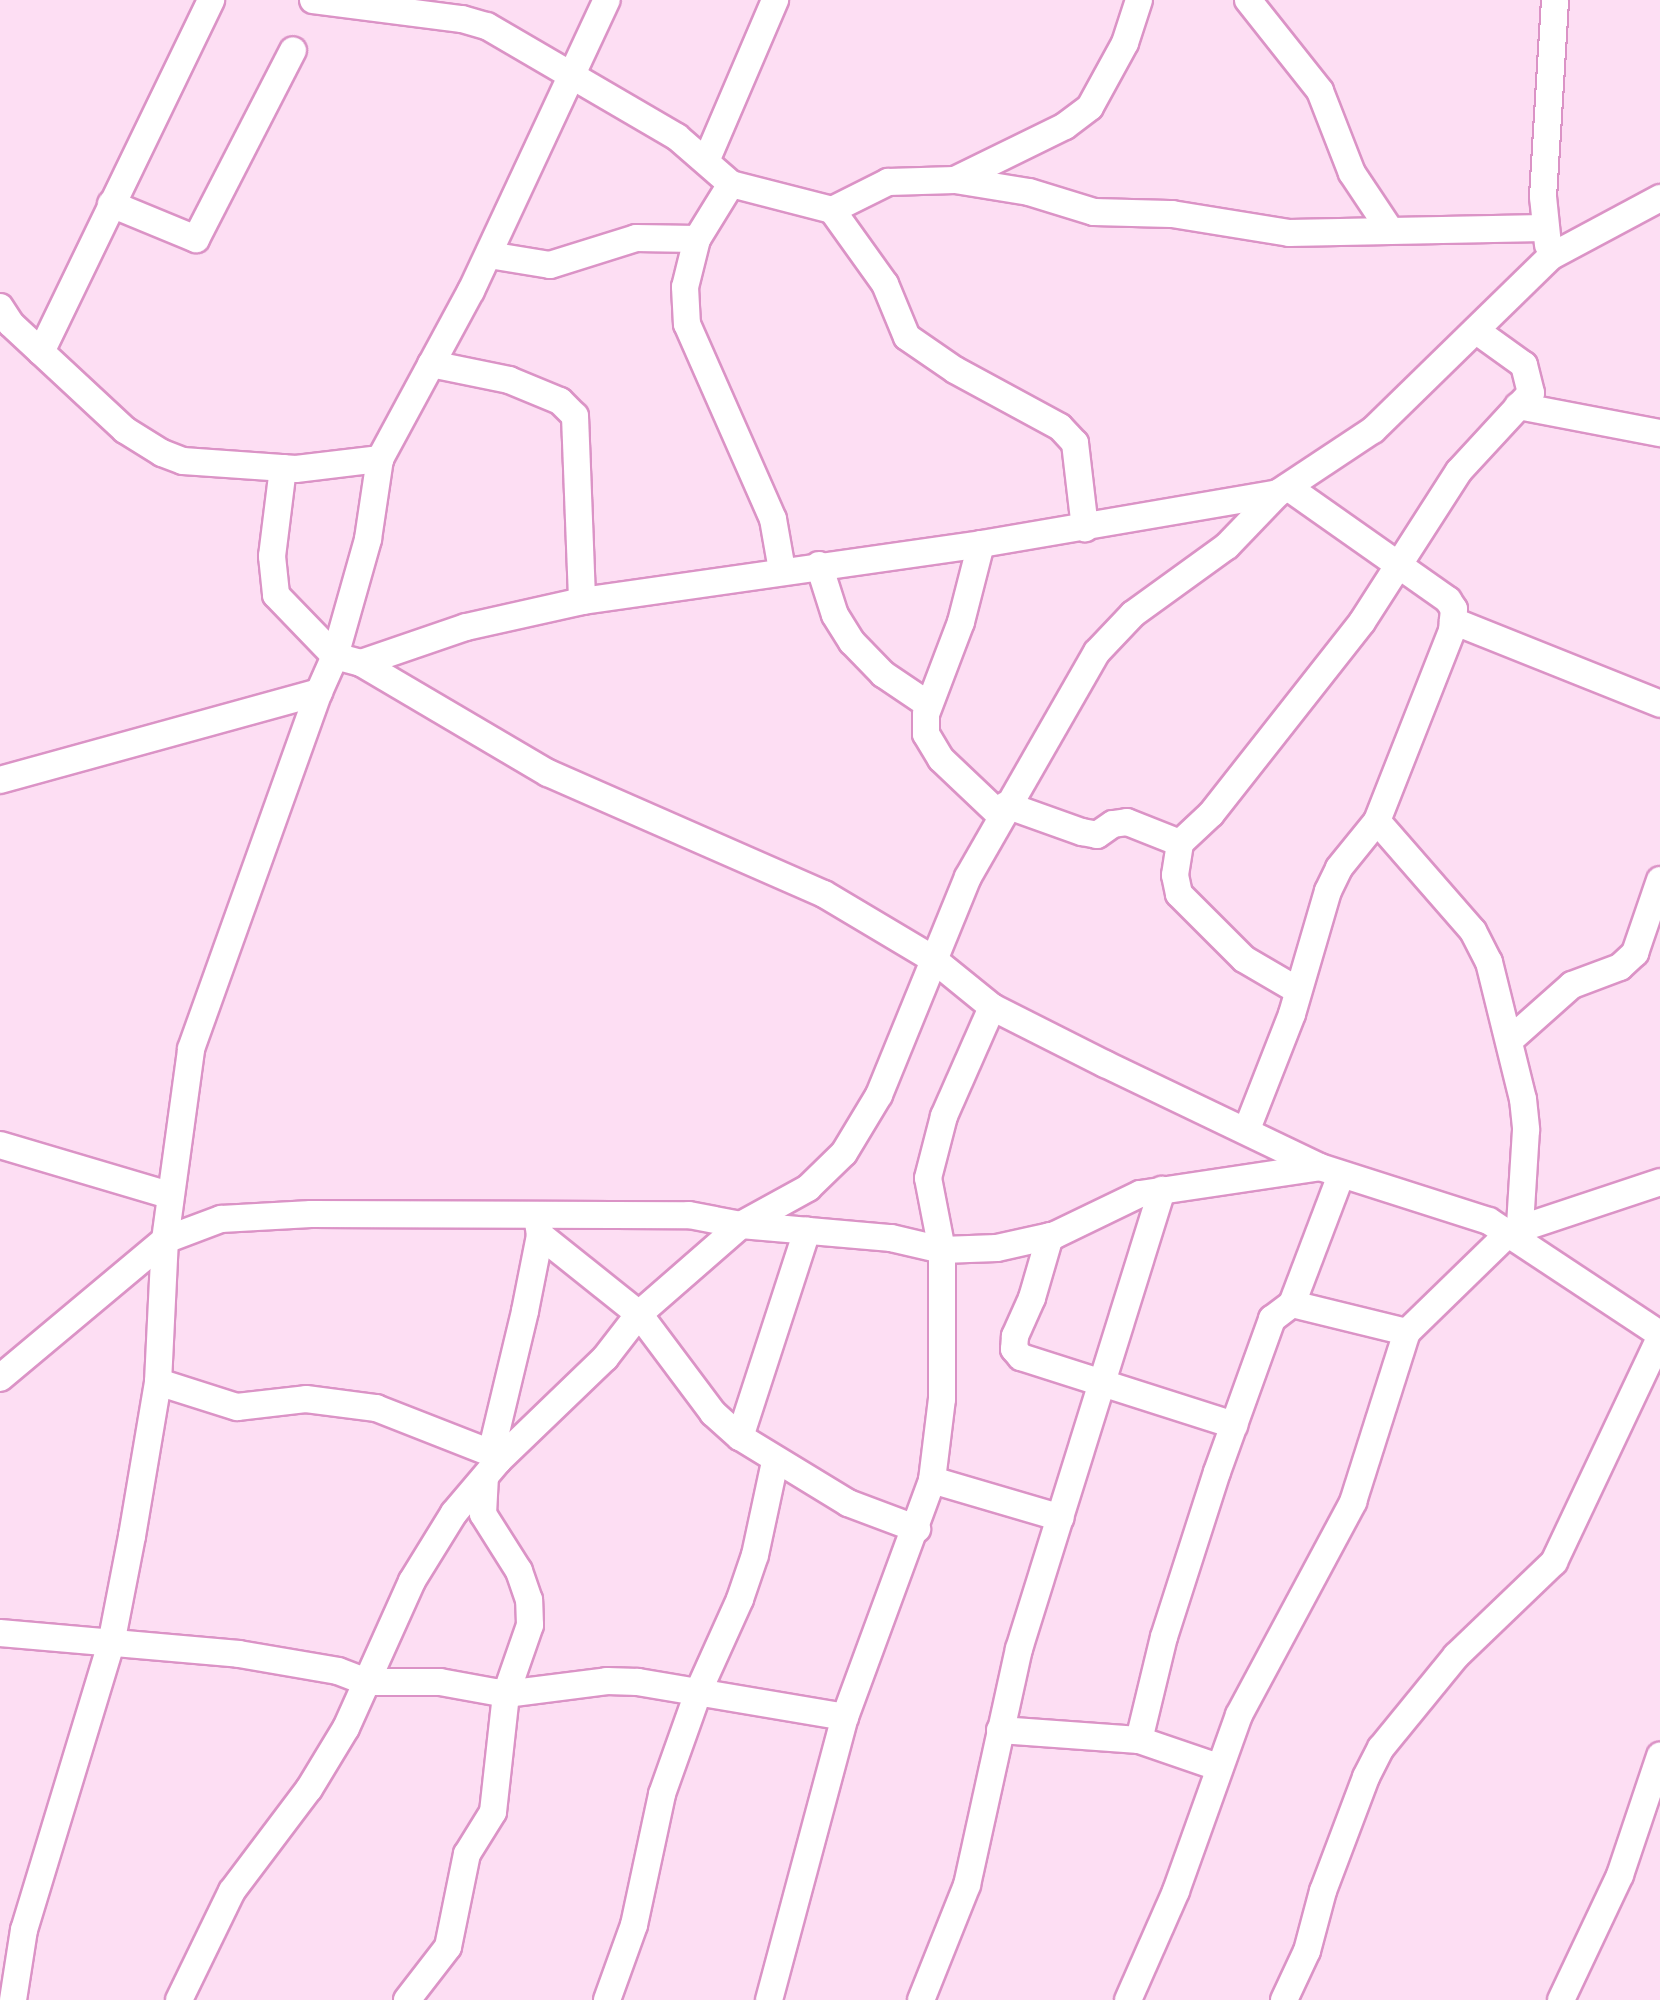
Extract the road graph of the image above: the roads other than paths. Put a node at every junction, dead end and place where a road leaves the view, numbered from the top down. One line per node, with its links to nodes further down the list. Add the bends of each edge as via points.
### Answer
1 (211, 0): 14 (street)
2 (313, 0): 9 (street, via 463,19 487,26)
3 (607, 0): 9 (street)
4 (775, 0): 10 (street)
5 (1139, 0): 11 (street, via 1125,43 1090,107 1065,126)
6 (1248, 0): 17 (street, via 1321,91 1352,173)
7 (1555, 0): 16 (street)
8 (293, 50): 14 (street, via 197,239)
9 (575, 75): 10 (street); 19 (street)
10 (707, 159): 12 (street)
11 (955, 180): 15 (street, via 888,182); 17 (street, via 1029,192 1094,212 1172,214 1289,233)
12 (731, 184): 15 (street); 18 (street)
13 (1660, 198): 20 (street)
14 (111, 204): 23 (street)
15 (832, 210): 30 (street, via 885,284 907,337 955,370 1060,427 1075,443)
16 (1544, 228): 17 (street); 20 (street)
17 (1390, 230)
18 (697, 239): 19 (street, via 636,237 550,265); 34 (street, via 685,287 687,324 773,519)
19 (489, 255): 24 (street)
20 (1550, 257): 22 (street)
21 (0, 307): 23 (street)
22 (1478, 332): 25 (street, via 1524,365 1531,393); 29 (street, via 1373,430)
23 (41, 352): 28 (street, via 125,430 162,453 183,461)
24 (431, 364): 27 (street); 35 (street, via 509,380 559,401 575,416)
25 (1518, 406): 26 (street); 33 (street, via 1459,471 1426,517)
26 (1660, 433)
27 (380, 459): 28 (street); 37 (street, via 368,539)
28 (283, 468): 37 (street, via 272,556 276,595)
29 (1283, 490): 30 (street); 33 (street); 43 (street, via 1227,546 1169,584 1097,652)
30 (1085, 527): 31 (street)
31 (981, 544): 32 (street); 41 (street, via 961,622)
32 (819, 565): 34 (street); 41 (street, via 835,615 852,642 883,674)
33 (1400, 567): 36 (street, via 1448,600); 45 (street, via 1211,814)
34 (782, 570): 35 (street)
35 (582, 601): 38 (street, via 466,627)
36 (1453, 621): 40 (street); 44 (street)
37 (335, 656): 38 (street); 39 (street)
38 (361, 663): 47 (street, via 548,774 824,894)
39 (319, 692): 42 (street); 56 (street, via 191,1049)
40 (1660, 704)
41 (929, 705): 43 (street, via 926,734 942,759)
42 (0, 780)
43 (1003, 810): 45 (street, via 1097,835 1113,824 1127,822); 47 (street)
44 (1377, 821): 48 (street, via 1339,868 1328,891); 50 (street, via 1473,931 1489,962)
45 (1180, 843): 48 (street, via 1175,875 1179,894 1244,959)
46 (1660, 880): 50 (street, via 1635,953 1620,967 1572,985)
47 (933, 959): 49 (street); 57 (street, via 917,1010 879,1095 844,1153 808,1188)
48 (1297, 990): 51 (street)
49 (992, 1007): 51 (street); 63 (street, via 944,1116 928,1178)
50 (1510, 1041): 59 (street, via 1526,1130)
51 (1247, 1129): 53 (street)
52 (0, 1145): 56 (street)
53 (1330, 1171): 55 (street); 59 (street); 64 (street)
54 (1660, 1182): 59 (street)
55 (1162, 1190): 61 (street, via 1140,1194); 69 (street)
56 (169, 1195): 62 (street)
57 (741, 1225): 58 (street, via 689,1215); 60 (street); 65 (street)
58 (538, 1226): 62 (street, via 323,1214 233,1218); 65 (street); 74 (street)
59 (1515, 1229): 66 (street); 67 (street)
60 (807, 1231): 63 (street, via 891,1238); 72 (street)
61 (1050, 1236): 63 (street, via 997,1248); 69 (street, via 1014,1349 1021,1357)
62 (164, 1241): 68 (street); 70 (street)
63 (942, 1250): 75 (street, via 942,1399)
64 (1292, 1304): 66 (street); 71 (street, via 1272,1319)
65 (639, 1314): 72 (street, via 713,1413); 74 (street, via 572,1393)
66 (1407, 1332): 87 (street, via 1353,1502 1266,1659)
67 (1660, 1336): 95 (street, via 1554,1562 1456,1656 1381,1748 1356,1801 1307,1951)
68 (0, 1378)
69 (1104, 1381): 71 (street); 76 (street)
70 (158, 1382): 74 (street, via 237,1407 306,1399 376,1408); 79 (street)
71 (1234, 1425): 85 (street, via 1164,1637)
72 (740, 1437): 73 (street)
73 (775, 1462): 77 (street, via 848,1503); 81 (street, via 755,1555)
74 (492, 1464): 80 (street, via 454,1513 412,1581); 82 (street, via 483,1514 519,1571 529,1600 530,1625)
75 (932, 1480): 76 (street); 77 (street)
76 (1061, 1518): 84 (street, via 1019,1649)
77 (917, 1529): 83 (street)
78 (0, 1633): 79 (street)
79 (111, 1644): 80 (street, via 239,1654 338,1671); 88 (street, via 45,1852 24,1930)
80 (366, 1682): 82 (street, via 440,1682); 89 (street, via 346,1728 309,1789 232,1891)
81 (699, 1690): 82 (street, via 607,1681); 83 (street); 91 (street, via 662,1794 634,1925)
82 (506, 1694): 90 (street, via 493,1812 465,1861 448,1947)
83 (845, 1717): 92 (street)
84 (1000, 1730): 85 (street); 93 (street, via 967,1885)
85 (1139, 1740): 87 (street)
86 (1660, 1756): 96 (street, via 1620,1875)
87 (1218, 1767): 94 (street, via 1175,1891)
88 (13, 2000)
89 (178, 2000)
90 (407, 2000)
91 (607, 2000)
92 (769, 2000)
93 (921, 2000)
94 (1128, 2000)
95 (1284, 2000)
96 (1561, 2000)

